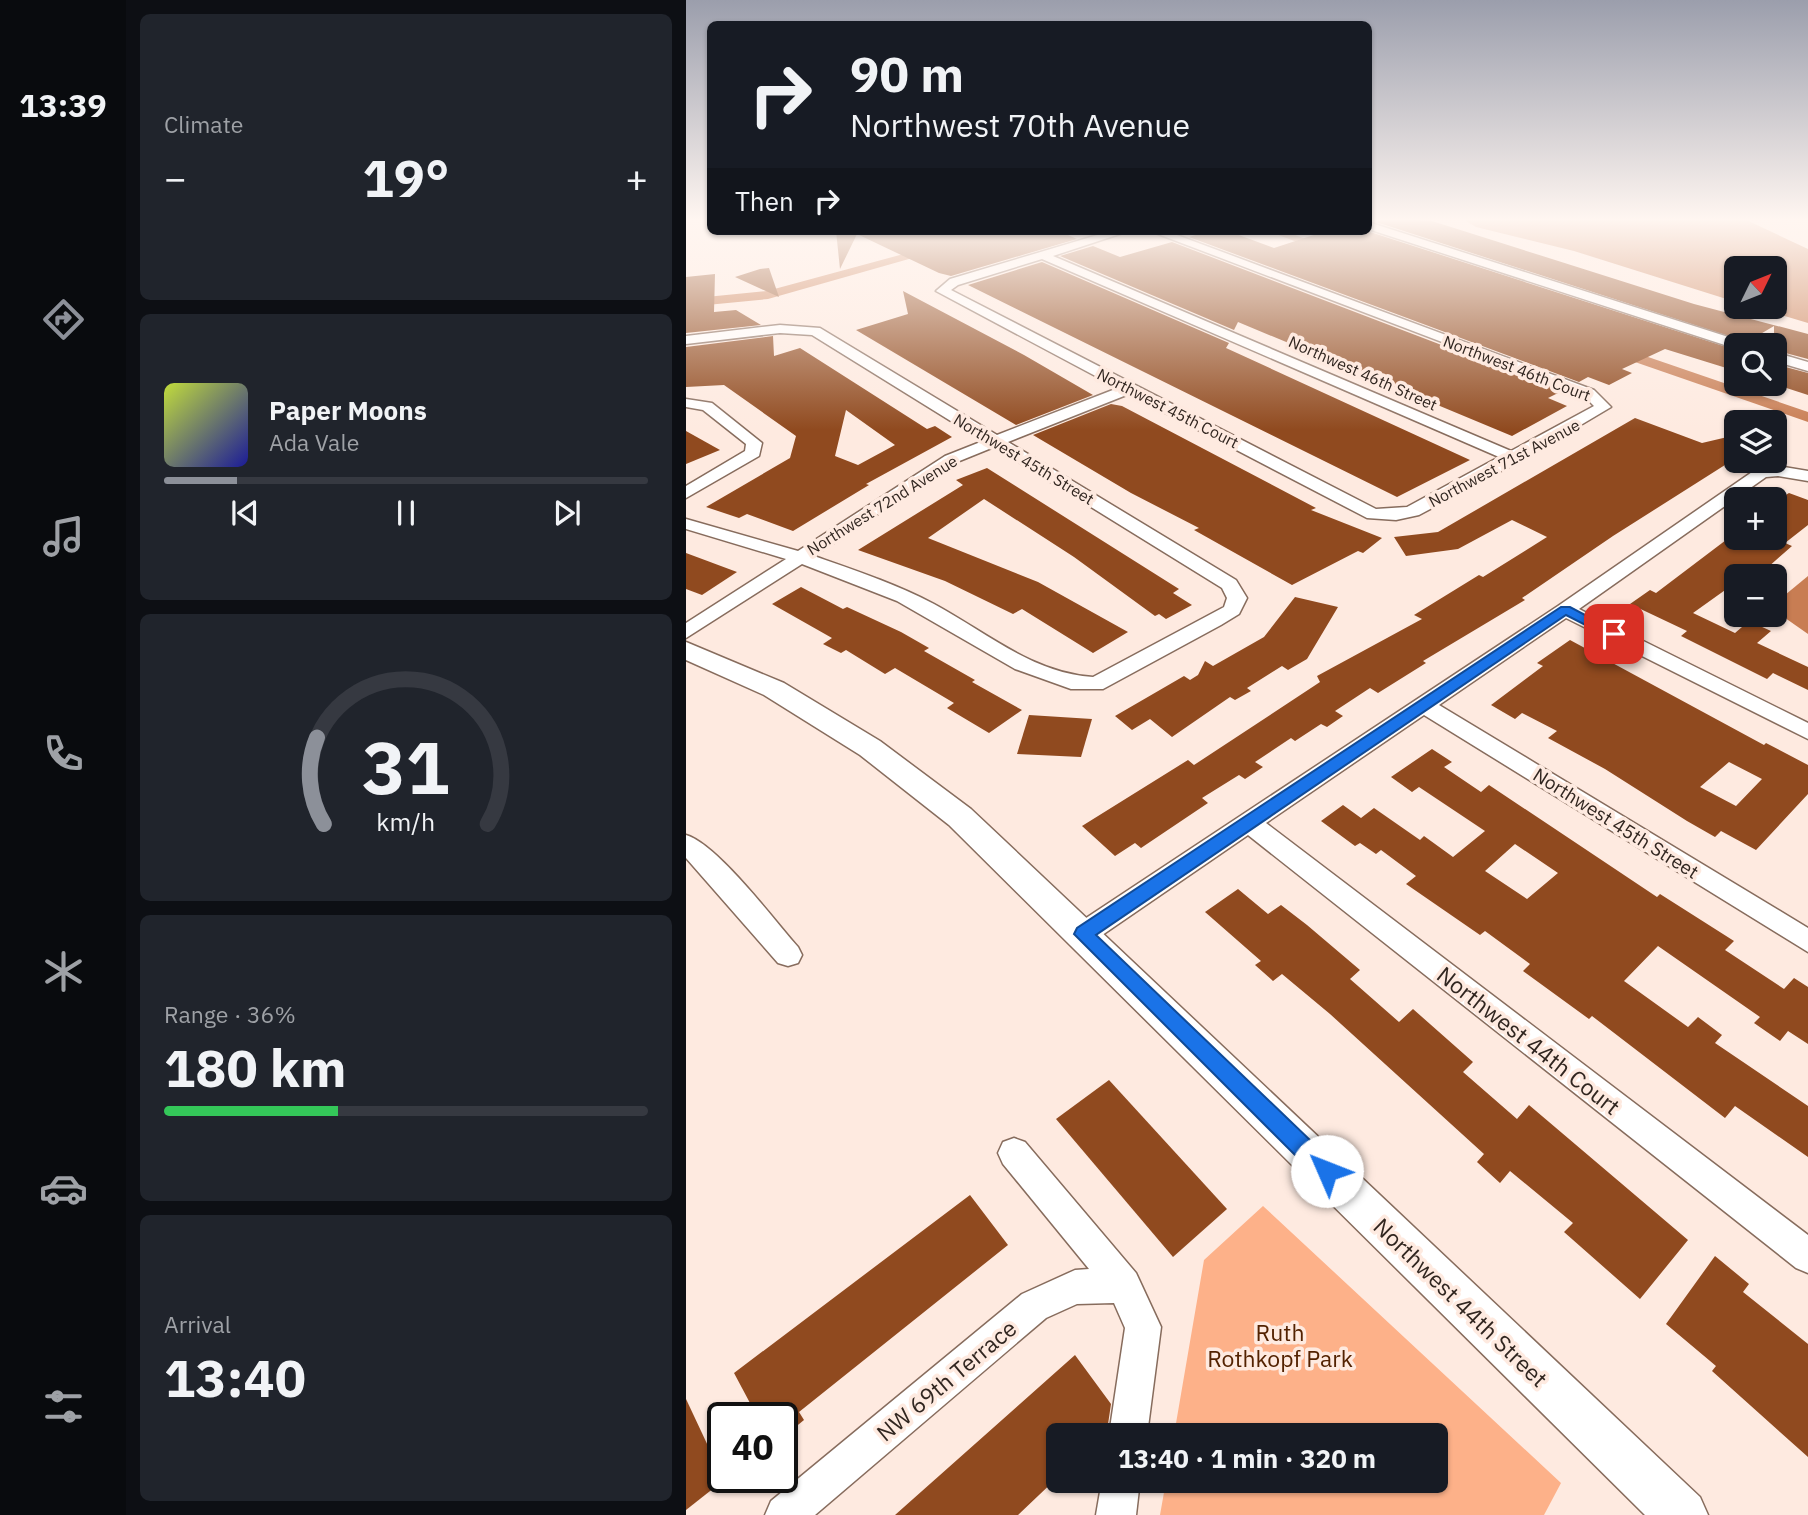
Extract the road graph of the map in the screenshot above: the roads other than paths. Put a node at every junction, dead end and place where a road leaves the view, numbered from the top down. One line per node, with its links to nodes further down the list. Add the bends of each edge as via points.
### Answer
1 (945, 289): 10 (street, Northwest 45th Court, via 942,291)
2 (1120, 289): 15 (street, Northwest 46th Street)
3 (1311, 289): 11 (street, Northwest 46th Court, via 1590,393)
4 (1565, 289): 7 (street)
5 (803, 329): 6 (street); 13 (street, Northwest 45th Street, via 815,331)
6 (686, 340)
7 (1724, 340)
8 (1787, 360): 9 (street)
9 (1808, 367)
10 (1130, 388): 13 (street, Northwest 72nd Avenue); 20 (street, Northwest 45th Court, via 1373,514)
11 (1602, 402): 15 (street, Northwest 71st Avenue, via 1604,407 1598,412)
12 (686, 403): 14 (street, via 707,406)
13 (993, 441): 22 (street, Northwest 72nd Avenue, via 951,459); 23 (street, Northwest 45th Street, via 1229,584)
14 (754, 443): 19 (street, via 753,453)
15 (1514, 458): 20 (street, Northwest 71st Avenue, via 1413,511)
16 (1787, 472): 18 (street)
17 (1761, 473): 24 (street)
18 (1808, 476)
19 (686, 493)
20 (1396, 515)
21 (686, 524): 22 (street)
22 (800, 557): 23 (street, via 942,615 1046,676 1078,685 1096,684 1214,621 1232,610); 25 (street, Northwest 72nd Avenue)
23 (1237, 598)
24 (1566, 610): 27 (street); 28 (street)
25 (686, 632)
26 (686, 650): 31 (street, Northwest 44th Street, via 774,689 870,748 960,817)
27 (1423, 705): 29 (street); 32 (street, Northwest 45th Street)
28 (1808, 732)
29 (1250, 824): 31 (street); 35 (street, Northwest 44th Court)
30 (686, 844): 33 (street)
31 (1083, 934): 41 (street, Northwest 44th Street)
32 (1808, 941)
33 (788, 955)
34 (1014, 1153): 36 (street)
35 (1808, 1256)
36 (1125, 1285): 37 (street, via 1143,1327); 39 (street, NW 69th Terrace, via 1075,1287 1034,1306)
37 (1130, 1423)
38 (1119, 1493): 40 (street)
39 (786, 1515)
40 (1116, 1515)
41 (1682, 1515)

